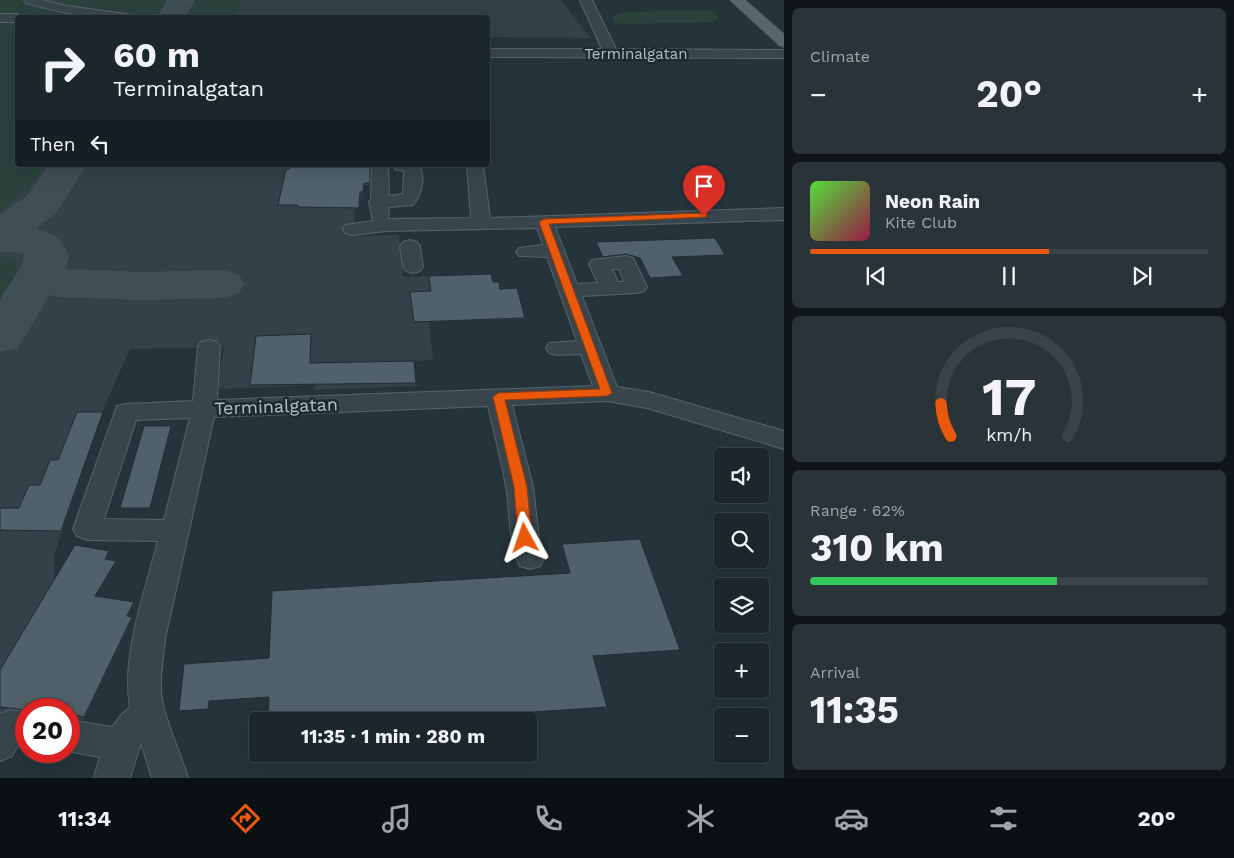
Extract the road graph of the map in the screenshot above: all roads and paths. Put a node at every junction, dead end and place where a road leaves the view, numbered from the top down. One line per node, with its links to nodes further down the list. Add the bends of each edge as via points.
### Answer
1 (30, 0): 5 (street, via 65,10)
2 (586, 0): 14 (street)
3 (737, 0): 10 (main road)
4 (744, 0): 8 (main road)
5 (103, 15)
6 (0, 18): 7 (street)
7 (15, 18)
8 (784, 29)
9 (490, 42): 12 (street)
10 (784, 42)
11 (584, 43): 12 (street)
12 (526, 48): 13 (street, Terminalgatan); 14 (street, Terminalgatan)
13 (490, 53)
14 (610, 54): 15 (street, Terminalgatan)
15 (784, 54)
16 (380, 167): 19 (street)
17 (409, 167): 19 (street, via 413,170 412,195 407,201)
18 (475, 167): 22 (street)
19 (378, 202): 23 (street, via 380,220)
20 (784, 214): 21 (street)
21 (544, 222): 22 (street); 26 (street)
22 (481, 224): 23 (street)
23 (386, 225): 24 (street)
24 (352, 228)
25 (410, 246): 28 (street)
26 (554, 251): 27 (street); 30 (street)
27 (526, 253)
28 (413, 267)
29 (611, 288): 30 (street)
30 (569, 291): 32 (street)
31 (209, 347): 36 (street)
32 (590, 347): 33 (street); 34 (street)
33 (558, 349)
34 (607, 393): 35 (street, Terminalgatan); 37 (street, Terminalgatan, via 649,400)
35 (498, 397): 36 (street, Terminalgatan); 39 (street, via 520,487)
36 (204, 409): 38 (street, Terminalgatan); 38 (street, via 126,412 87,529)
37 (784, 440)
38 (175, 531): 40 (street, Terminalgatan, via 149,639 145,695)
39 (530, 558)
40 (149, 712): 44 (street, via 128,730); 46 (street, Terminalgatan)
41 (15, 727): 43 (street, via 10,726)
42 (80, 738): 44 (street)
43 (0, 745)
44 (120, 745): 45 (street)
45 (112, 778)
46 (170, 778)

